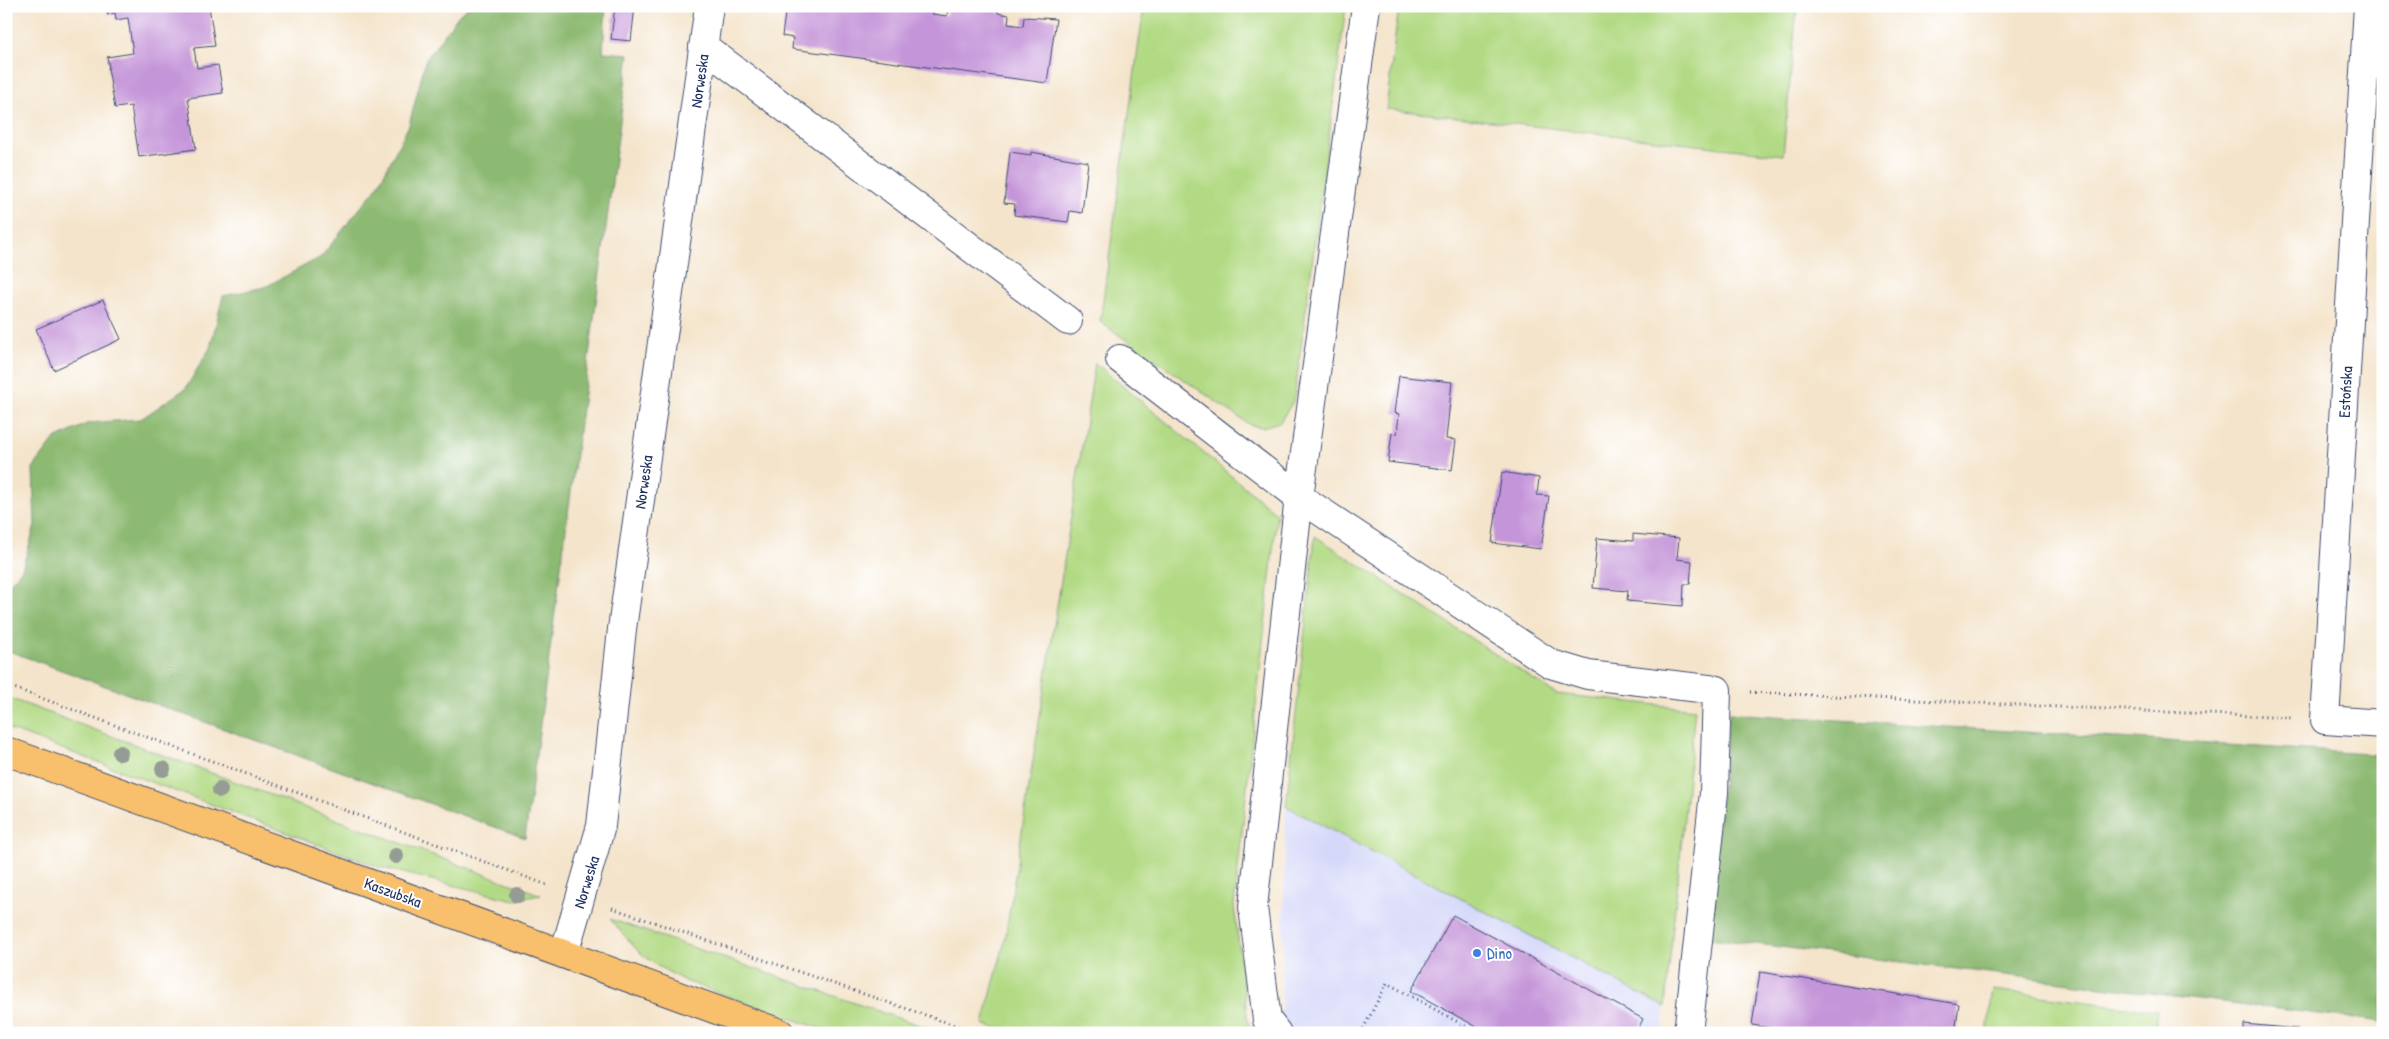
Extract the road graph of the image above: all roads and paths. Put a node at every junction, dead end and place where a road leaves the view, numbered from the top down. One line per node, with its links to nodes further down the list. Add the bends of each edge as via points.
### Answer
1 (709, 6): 4 (street, Norweska)
2 (1366, 6): 7 (street)
3 (2368, 6): 10 (street, Estońska)
4 (704, 46): 5 (street); 13 (street, Norweska, via 622,629 602,826)
5 (1068, 321)
6 (1120, 359): 7 (street)
7 (1299, 497): 9 (street, via 1551,664 1588,674); 17 (street, via 1253,906 1267,1020)
8 (6, 685): 13 (path)
9 (1717, 690): 10 (path); 20 (street, via 1714,793)
10 (2325, 720): 11 (street)
11 (2383, 724)
12 (6, 751): 14 (main road, Kaszubska)
13 (581, 897): 14 (street, Norweska); 16 (path)
14 (564, 954): 15 (main road, Kaszubska)
15 (780, 1033)
16 (978, 1033)
17 (1277, 1033)
18 (1361, 1033): 19 (path, via 1387,983)
19 (1478, 1033)
20 (1688, 1033)

